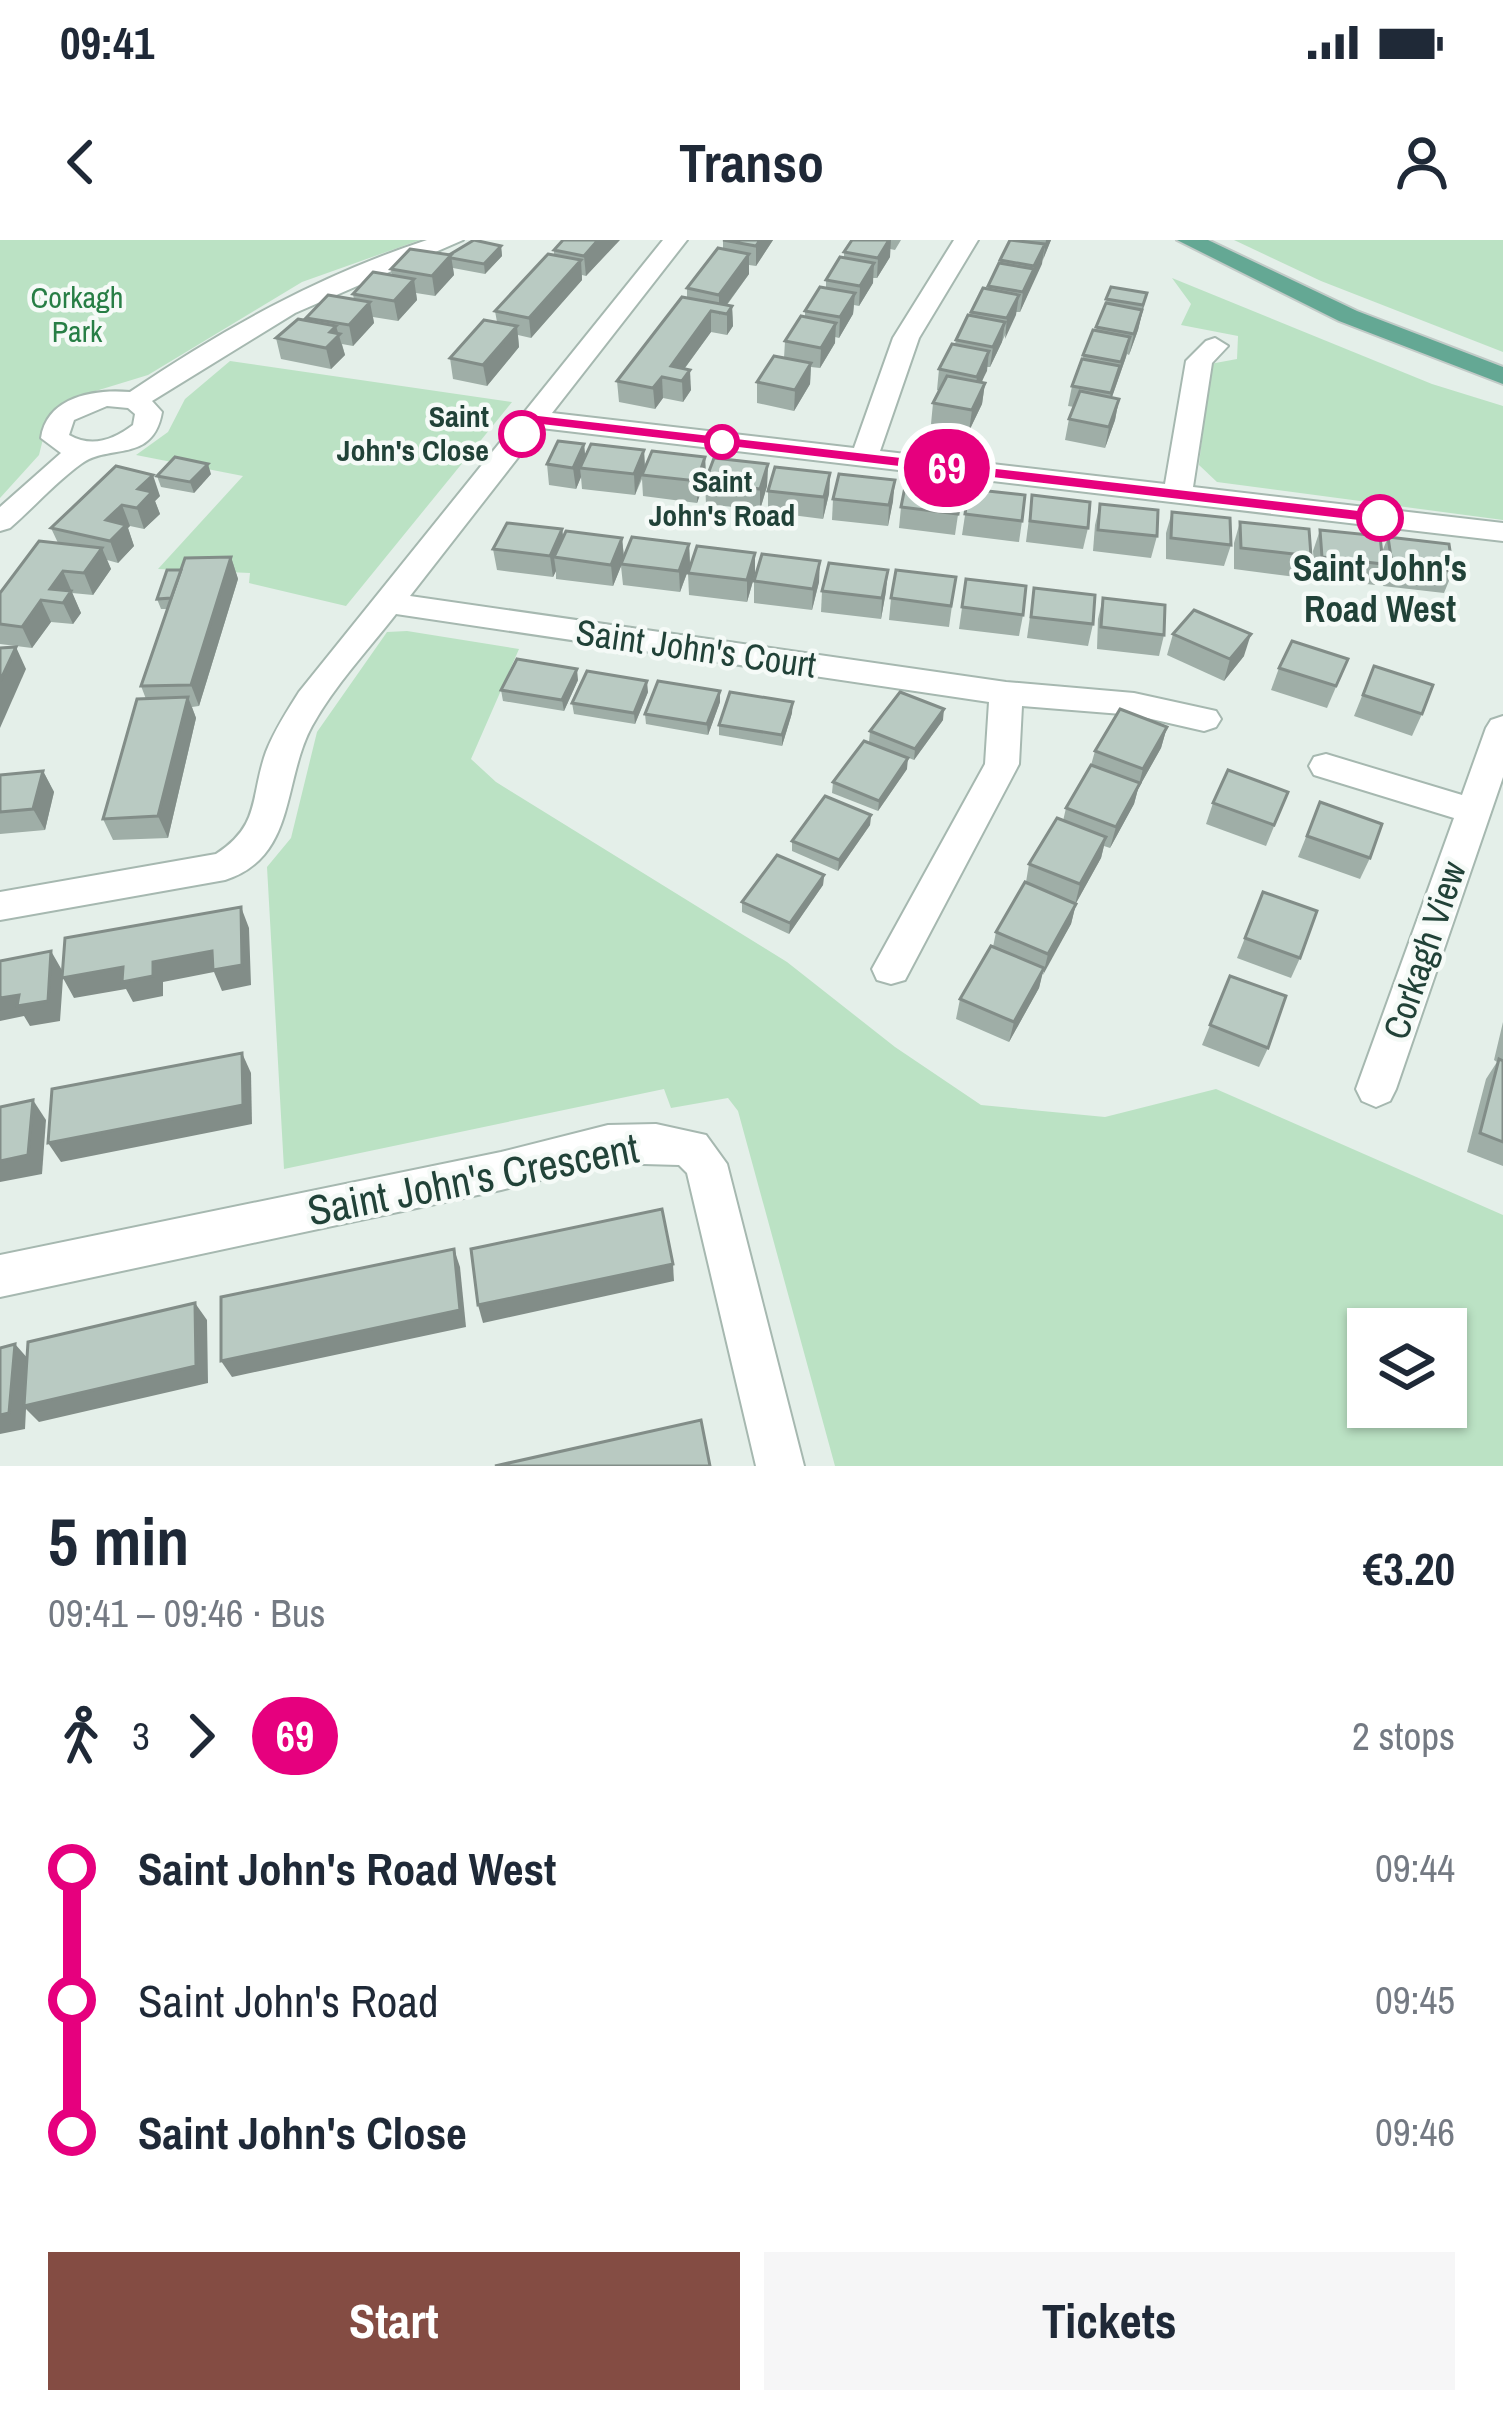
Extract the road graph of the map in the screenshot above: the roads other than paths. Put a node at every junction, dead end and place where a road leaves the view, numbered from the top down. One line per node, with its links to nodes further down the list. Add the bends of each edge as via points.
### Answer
1 (451, 240): 7 (street, via 369,267 268,316)
2 (675, 240): 8 (street)
3 (966, 240): 10 (street, via 907,338)
4 (1189, 240): 6 (main road, via 1348,316)
5 (1215, 346): 11 (street, via 1199,361)
6 (1503, 376)
7 (135, 401): 9 (street, via 150,420 137,436); 9 (street, via 107,398 66,413 56,438)
8 (534, 419): 10 (street); 14 (street)
9 (80, 450): 12 (street)
10 (864, 458): 11 (street)
11 (1177, 496): 13 (street)
12 (0, 521)
13 (1503, 532)
14 (387, 603): 15 (street, Saint John's Court); 20 (street, via 294,726 255,848 225,866)
15 (1006, 693): 16 (street, Saint John's Court); 21 (street, via 1002,764)
16 (1204, 719)
17 (1503, 728): 19 (street, Corkagh View)
18 (1326, 766): 19 (street, Corkagh View)
19 (1472, 812): 22 (street, Corkagh View)
20 (0, 906)
21 (891, 969)
22 (1376, 1089)
23 (0, 1276): 24 (street, Saint John's Crescent, via 608,1144 691,1148 706,1164)
24 (780, 1466)

